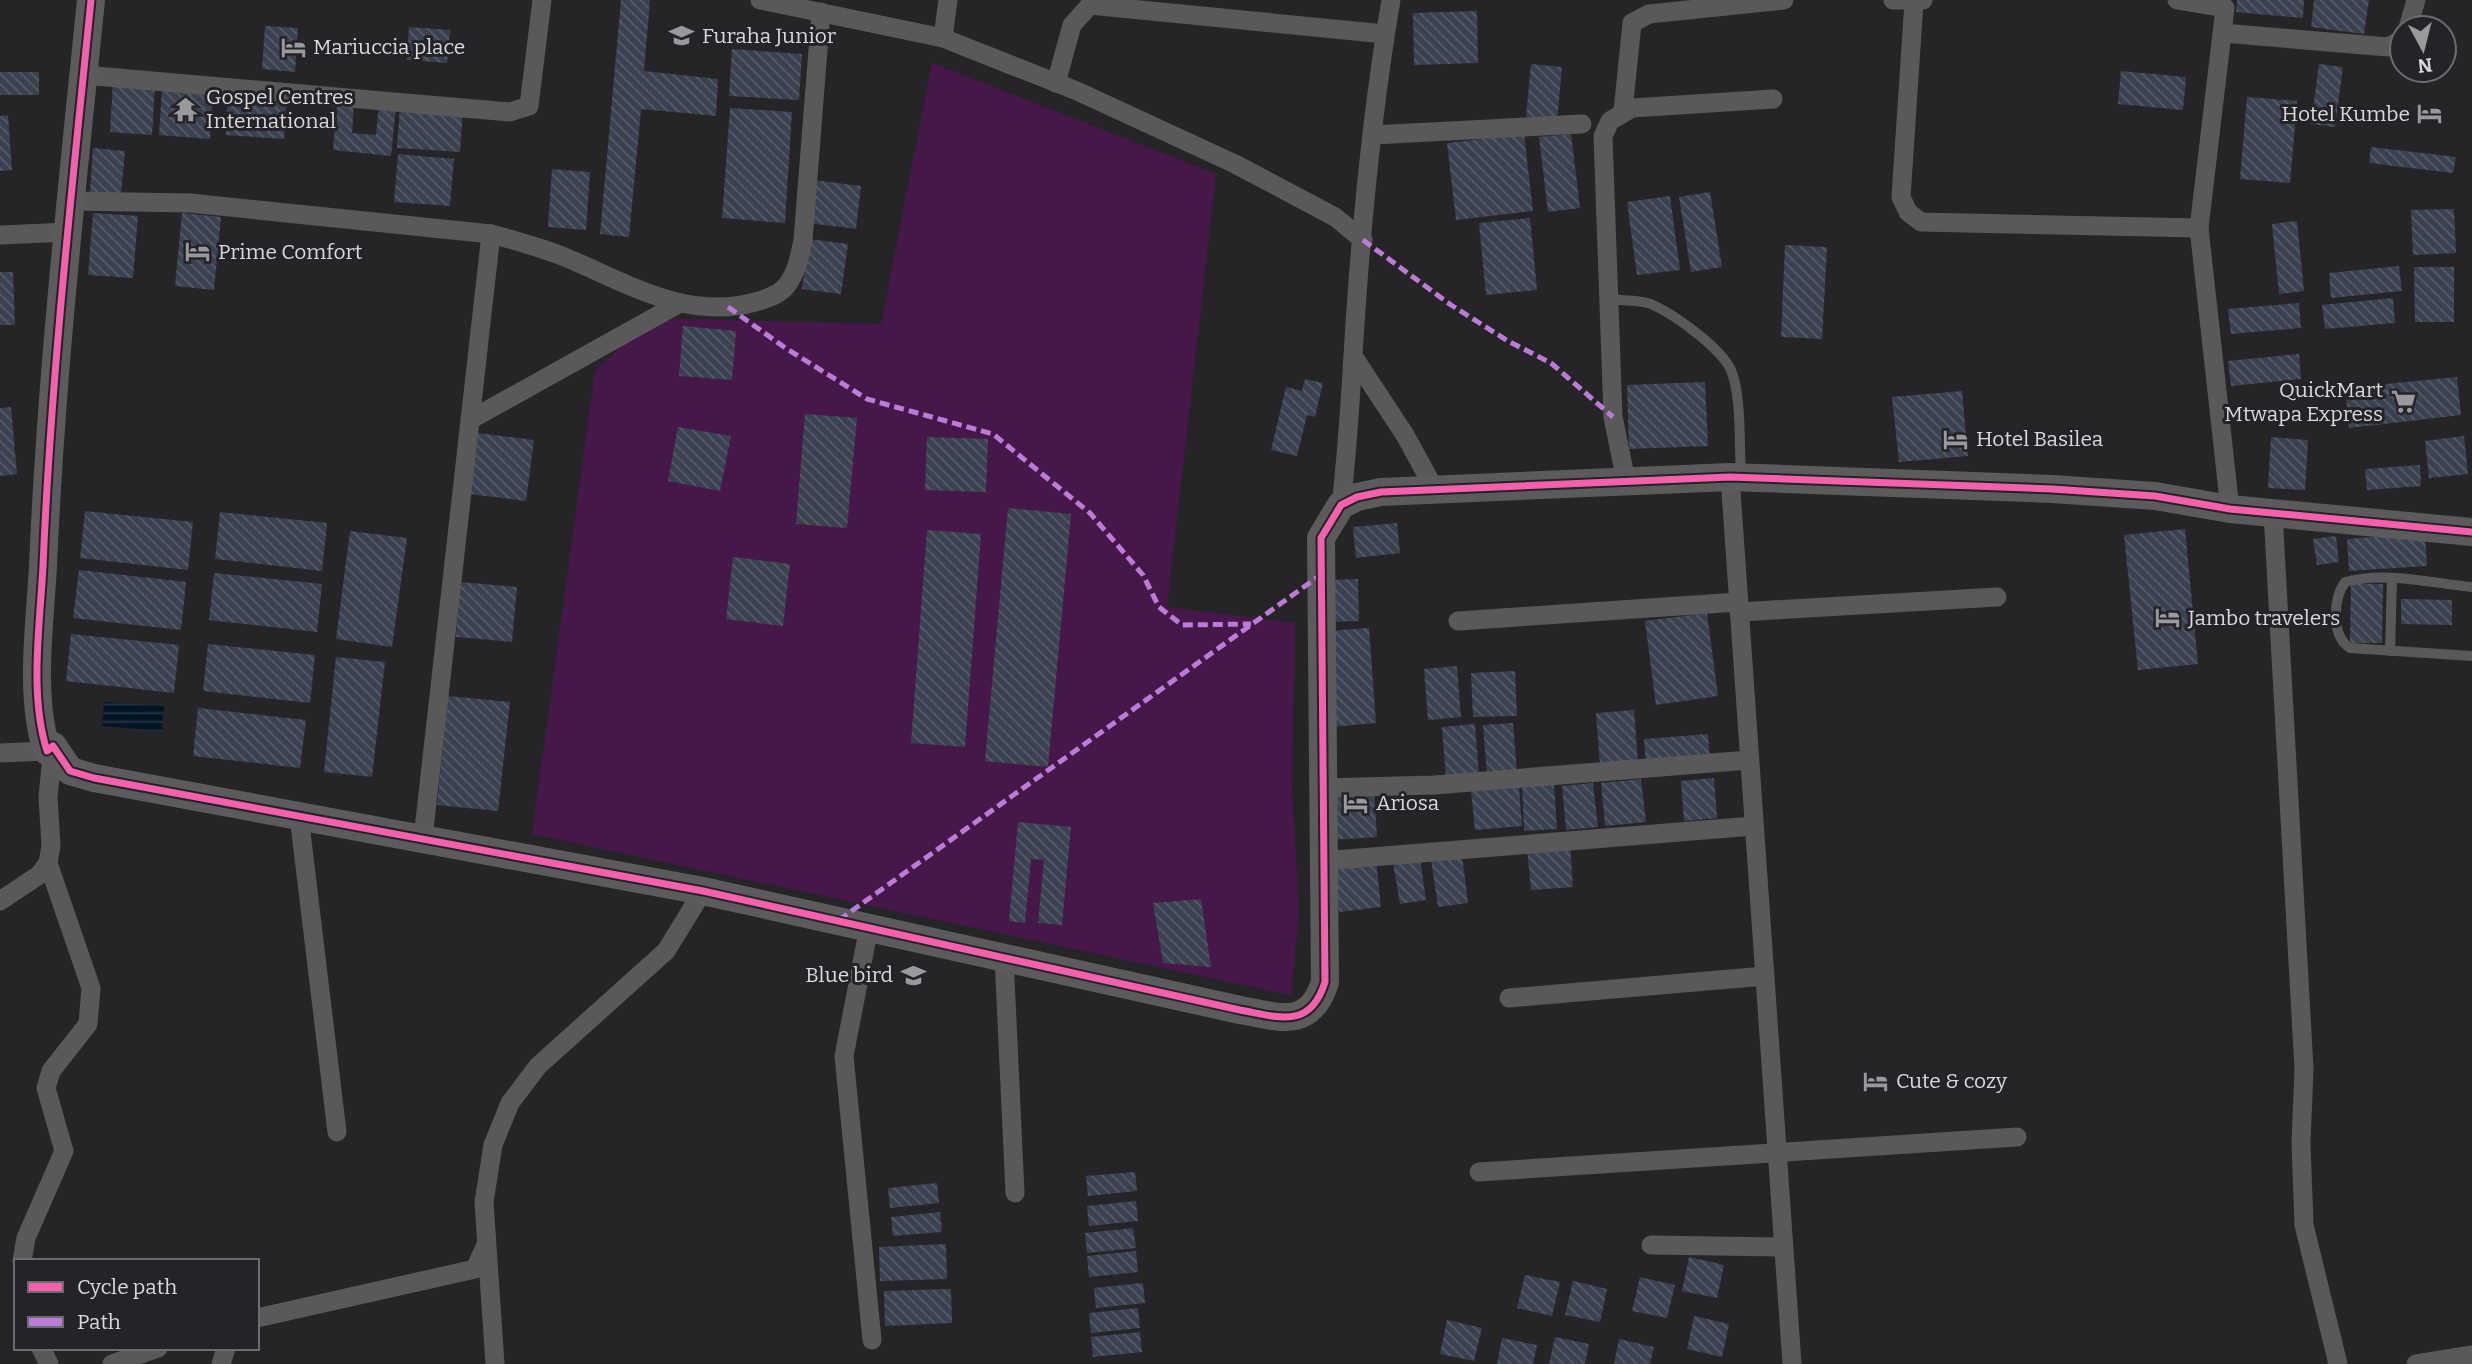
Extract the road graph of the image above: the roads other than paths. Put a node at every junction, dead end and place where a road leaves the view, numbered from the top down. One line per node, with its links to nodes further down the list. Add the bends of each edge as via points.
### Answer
1 (91, 0): 16 (street)
2 (542, 0): 16 (street, via 529,106 510,112)
3 (760, 0): 11 (street)
4 (948, 0): 14 (street)
5 (1391, 0): 13 (street)
6 (1784, 0): 19 (street, via 1649,14 1632,23)
7 (1893, 0): 9 (street)
8 (2177, 0): 10 (street)
9 (1919, 1): 23 (street, via 1901,197 1908,212 1921,222)
10 (2226, 4): 12 (street)
11 (821, 12): 14 (street); 29 (street, via 803,240 787,286 770,298 728,307)
12 (2223, 33): 15 (street); 23 (street)
13 (1385, 34): 17 (street, via 1090,5 1072,25); 21 (street)
14 (943, 38): 17 (street)
15 (2388, 47)
16 (84, 75): 22 (street)
17 (1056, 83): 27 (street, via 1235,164 1335,217)
18 (1773, 99): 19 (street)
19 (1623, 111): 28 (street, via 1610,121 1603,136)
20 (1582, 124): 21 (street)
21 (1373, 135): 27 (street)
22 (72, 201): 24 (street); 25 (street, via 190,203)
23 (2199, 228): 36 (street)
24 (69, 233): 26 (street); 46 (street, via 44,531 38,676 41,732)
25 (491, 234): 29 (street, via 533,245 624,286); 31 (street)
26 (0, 235)
27 (1363, 240): 30 (street)
28 (1608, 299): 32 (lane, via 1650,304 1699,336 1731,370); 33 (street, via 1613,418)
29 (680, 303): 31 (street)
30 (1353, 356): 34 (street); 35 (street)
31 (470, 420): 52 (street)
32 (1735, 478): 33 (street); 36 (street, via 2052,489 2155,496); 42 (street)
33 (1626, 481): 34 (street)
34 (1434, 488): 35 (street, via 1381,492)
35 (1341, 505): 49 (street, via 1321,538)
36 (2230, 509): 37 (street)
37 (2273, 513): 38 (street); 77 (street, via 2304,1069 2304,1225)
38 (2472, 532)
39 (2392, 578): 40 (lane); 44 (lane); 44 (lane, via 2345,582 2337,592 2341,642 2350,648)
40 (2472, 587)
41 (1997, 597): 42 (street)
42 (1739, 607): 43 (street); 48 (street)
43 (1458, 621)
44 (2390, 651): 45 (lane)
45 (2472, 656)
46 (50, 748): 47 (street); 50 (street, via 70,771); 54 (street)
47 (0, 753)
48 (1749, 760): 49 (street, via 1434,785); 51 (street)
49 (1323, 788): 53 (street)
50 (299, 816): 52 (street); 61 (street)
51 (1754, 826): 53 (street); 59 (street)
52 (423, 838): 55 (street)
53 (1322, 861): 58 (street, via 1325,982 1312,1008 1294,1017 1240,1010)
54 (48, 863): 56 (street, via 40,875); 69 (street, via 92,988 92,1006 88,1024 51,1071 47,1088 64,1151 26,1238)
55 (703, 891): 57 (street); 66 (street, via 666,951 538,1066 510,1103 487,1170)
56 (0, 901)
57 (869, 927): 58 (street); 71 (street, via 844,1056)
58 (1004, 957): 65 (street)
59 (1765, 976): 60 (street); 63 (street)
60 (1508, 998)
61 (337, 1132)
62 (2017, 1137): 63 (street)
63 (1777, 1153): 64 (street); 68 (street)
64 (1479, 1172)
65 (1015, 1192)
66 (487, 1242): 70 (street, via 475,1269); 75 (street)
67 (1651, 1245): 68 (street)
68 (1783, 1247): 76 (street)
69 (22, 1259)
70 (259, 1318)
71 (872, 1340)
72 (152, 1350): 74 (street)
73 (2472, 1355): 78 (street)
74 (112, 1364)
75 (495, 1364)
76 (1792, 1364)
77 (2338, 1364)
78 (2416, 1364)

